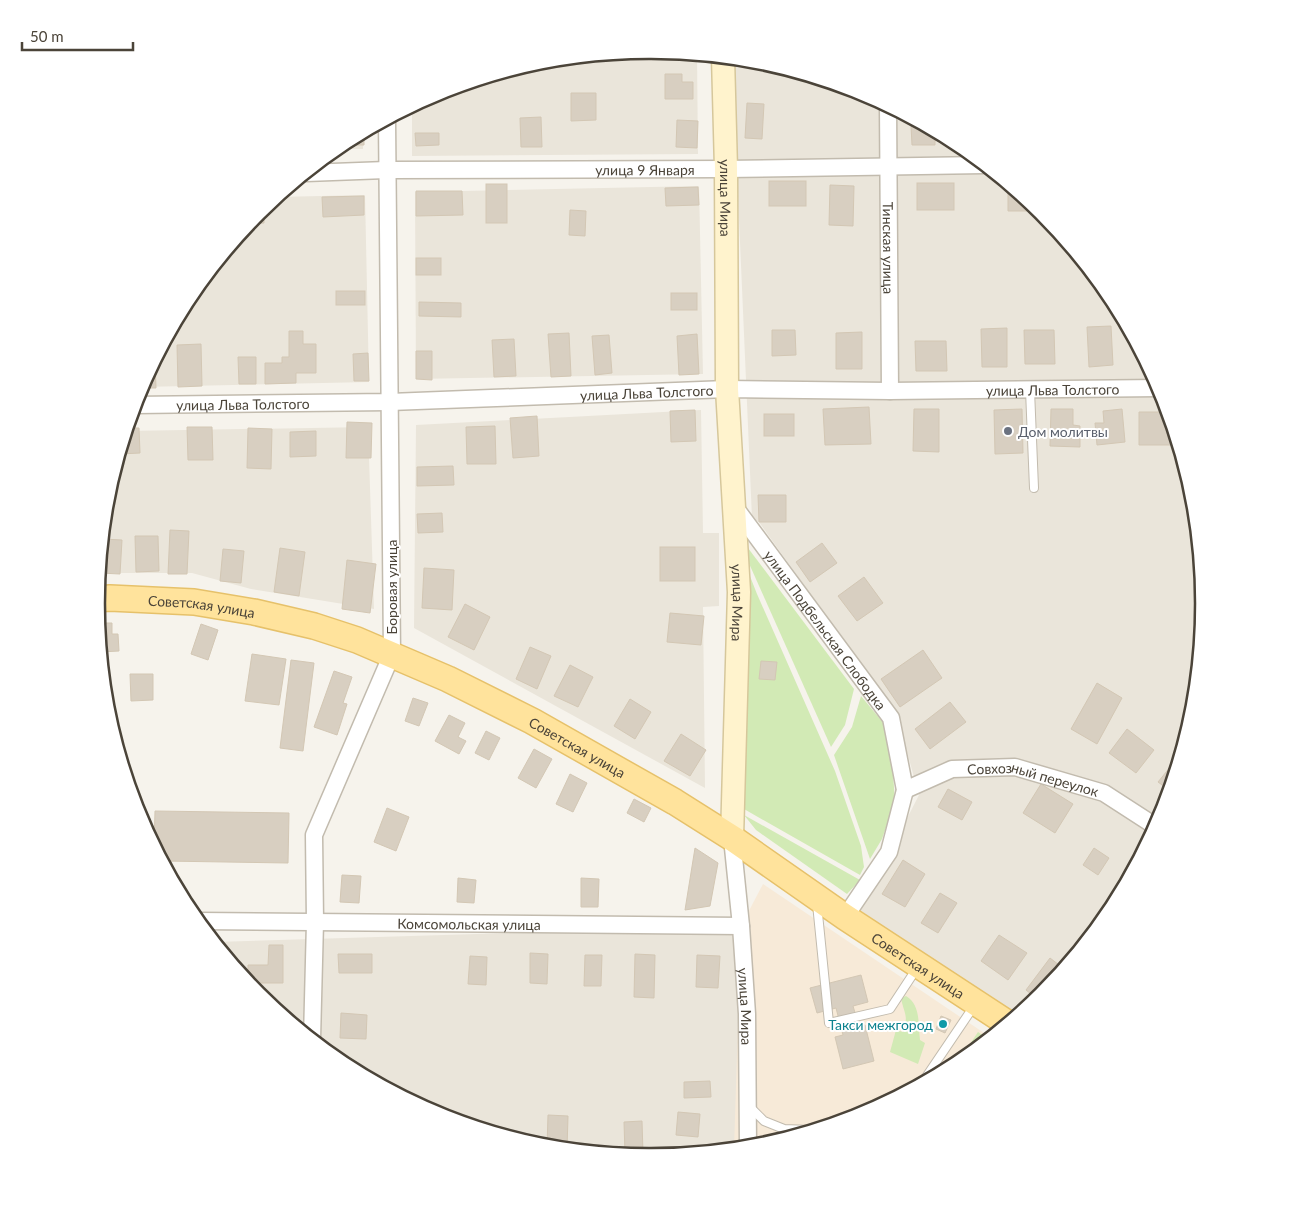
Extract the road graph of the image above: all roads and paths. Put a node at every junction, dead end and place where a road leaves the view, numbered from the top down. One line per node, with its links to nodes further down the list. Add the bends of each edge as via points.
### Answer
1 (723, 63): 6 (main road, улица Мира)
2 (888, 114): 4 (street, Тинская улица)
3 (387, 127): 7 (street, Боровая улица)
4 (890, 165): 5 (street, улица 9 Января); 6 (street, улица 9 Января); 12 (street, Тинская улица)
5 (973, 165)
6 (726, 169): 7 (street, улица 9 Января); 10 (main road, улица Мира)
7 (386, 170): 8 (street, улица 9 Января); 13 (street, Боровая улица)
8 (316, 173)
9 (1150, 388): 11 (street, улица Льва Толстого)
10 (727, 389): 12 (street, улица Льва Толстого); 13 (street, улица Льва Толстого); 16 (main road, улица Мира)
11 (1030, 390): 12 (street, улица Льва Толстого); 15 (lane)
12 (890, 391)
13 (390, 402): 14 (street, улица Льва Толстого); 18 (street, Боровая улица)
14 (143, 405)
15 (1034, 488)
16 (734, 506): 19 (street, улица Подбельская Слободка, via 891,718); 21 (main road, улица Мира, via 739,592)
17 (105, 598): 18 (main road, Советская улица, via 194,602 254,612 314,626)
18 (392, 654): 21 (main road, Советская улица, via 532,722 675,802); 25 (street, Боровая улица, via 314,835)
19 (905, 790): 20 (street, Совхозный переулок, via 952,768 1015,767 1104,793); 23 (street, via 889,852)
20 (1149, 822)
21 (732, 838): 22 (main road, Советская улица); 26 (street, улица Мира)
22 (816, 897): 23 (main road, Советская улица); 27 (lane, via 829,1023 890,1009)
23 (846, 917): 27 (main road, Советская улица)
24 (208, 921): 25 (street, Комсомольская улица)
25 (315, 922): 26 (street, Комсомольская улица); 30 (street, Боровая улица)
26 (741, 926): 32 (street, улица Мира)
27 (920, 964): 28 (main road, Советская улица)
28 (976, 1002): 29 (main road, Советская улица); 31 (lane)
29 (1002, 1019)
30 (312, 1031)
31 (931, 1069)
32 (748, 1105): 33 (lane, via 764,1121); 34 (street, улица Мира)
33 (793, 1129)
34 (748, 1139)

